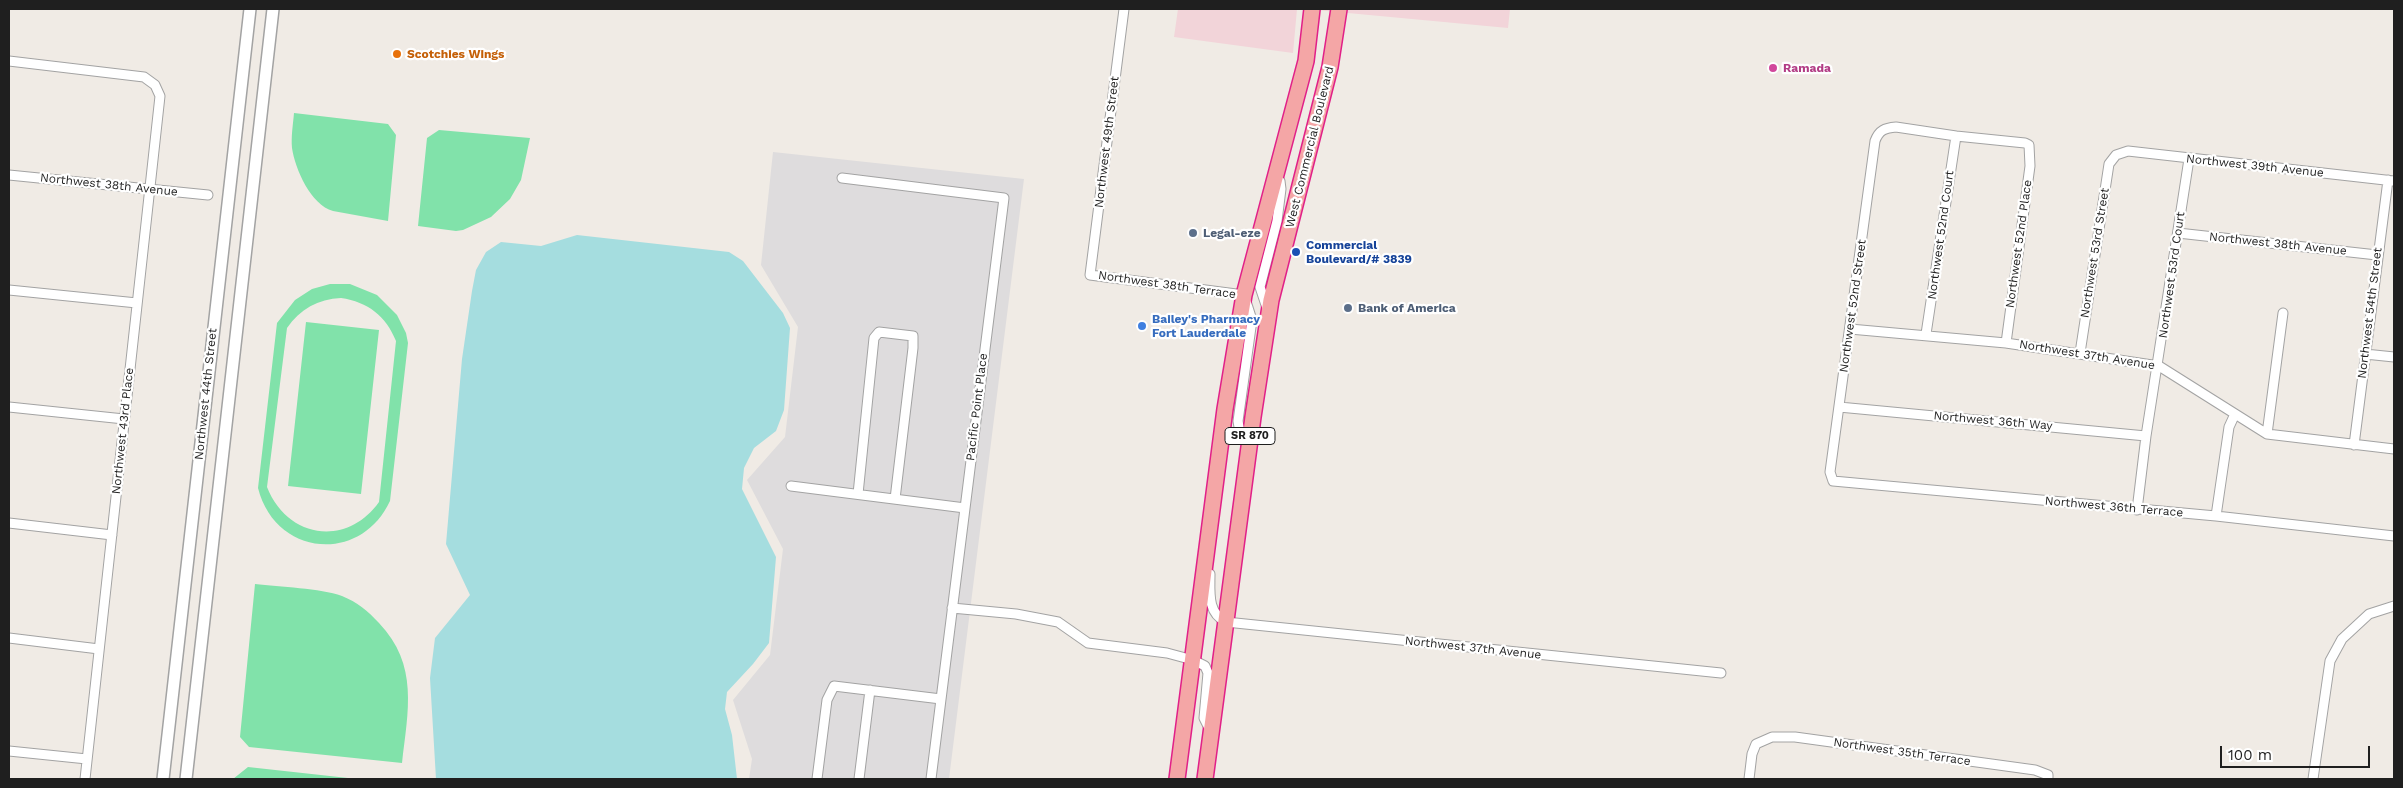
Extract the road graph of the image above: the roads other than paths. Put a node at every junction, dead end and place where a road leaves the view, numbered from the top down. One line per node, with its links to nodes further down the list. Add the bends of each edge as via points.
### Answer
1 (250, 9): 65 (street, Northwest 44th Street)
2 (273, 9): 66 (street, Northwest 44th Street)
3 (1124, 9): 18 (street, Northwest 49th Street)
4 (1312, 9): 12 (highway, West Commercial Boulevard / SR 870, via 1306,61)
5 (1339, 9): 23 (highway, West Commercial Boulevard / SR 870, via 1330,68)
6 (9, 61): 14 (street, Northwest 43rd Place, via 144,77 155,85 160,96)
7 (1956, 136): 24 (street, Northwest 52nd Street, via 1896,127 1880,131); 25 (street, Northwest 52nd Court); 26 (street, Northwest 52nd Place, via 2028,145 2030,166)
8 (2116, 155): 9 (street, Northwest 39th Avenue, via 2128,152); 27 (street, Northwest 53rd Street, via 2110,164)
9 (2189, 159): 13 (street, Northwest 39th Avenue); 16 (street, Northwest 53rd Court)
10 (9, 175): 14 (street, Northwest 38th Avenue)
11 (842, 178): 44 (street, Pacific Point Place, via 1004,198)
12 (1274, 179): 20 (highway, West Commercial Boulevard / SR 870); 23 (street, West Commercial Boulevard, via 1280,182 1277,221 1260,287)
13 (2391, 181): 17 (street, Northwest 54th Street)
14 (149, 189): 15 (street, Northwest 38th Avenue); 21 (street, Northwest 43rd Place)
15 (208, 195)
16 (2178, 233): 17 (street, Northwest 38th Avenue); 30 (street, Northwest 53rd Court)
17 (2377, 255): 28 (street, Northwest 54th Street)
18 (1090, 275): 20 (street, Northwest 38th Terrace)
19 (9, 290): 21 (street)
20 (1244, 296): 37 (street, via 1252,320 1238,421 1240,433); 50 (highway, West Commercial Boulevard / SR 870)
21 (137, 303): 34 (street, Northwest 43rd Place)
22 (2283, 313): 35 (street)
23 (1269, 314): 37 (highway, West Commercial Boulevard / SR 870)
24 (1850, 329): 25 (street, Northwest 37th Avenue); 32 (street, Northwest 52nd Street)
25 (1926, 334): 26 (street, Northwest 37th Avenue)
26 (2006, 343): 27 (street, Northwest 37th Avenue)
27 (2080, 353): 30 (street, Northwest 37th Avenue)
28 (2365, 354): 29 (street); 38 (street, Northwest 54th Street)
29 (2394, 357)
30 (2159, 366): 33 (street, Northwest 37th Avenue); 36 (street, Northwest 53rd Court)
31 (9, 407): 34 (street)
32 (1840, 407): 36 (street, Northwest 36th Way); 40 (street, Northwest 52nd Street, via 1830,472)
33 (2234, 414): 35 (street, Northwest 37th Avenue); 46 (street, via 2229,427)
34 (124, 419): 48 (street, Northwest 43rd Place)
35 (2267, 434): 38 (street, Northwest 37th Avenue)
36 (2146, 436): 45 (street, Northwest 53rd Court)
37 (1250, 441): 53 (highway, West Commercial Boulevard / SR 870)
38 (2354, 445): 39 (street, Northwest 37th Avenue)
39 (2394, 449)
40 (1833, 481): 45 (street, Northwest 36th Terrace)
41 (791, 486): 42 (street)
42 (858, 494): 43 (street); 43 (street, via 874,338 879,332 913,336)
43 (895, 499): 44 (street)
44 (965, 508): 52 (street, Pacific Point Place)
45 (2137, 510): 46 (street, Northwest 36th Terrace)
46 (2216, 516): 49 (street, Northwest 36th Terrace)
47 (9, 523): 48 (street)
48 (112, 535): 55 (street, Northwest 43rd Place)
49 (2394, 536)
50 (1206, 556): 53 (street, West Commercial Boulevard, via 1211,605 1218,619); 56 (highway, West Commercial Boulevard / SR 870)
51 (2394, 606): 73 (street, via 2369,614 2342,639 2330,660)
52 (952, 608): 56 (street, via 1058,622 1088,643 1167,653); 59 (street, Pacific Point Place)
53 (1226, 622): 57 (street, Northwest 37th Avenue); 60 (highway, West Commercial Boulevard / SR 870)
54 (9, 638): 55 (street)
55 (99, 649): 62 (street, Northwest 43rd Place)
56 (1193, 660): 60 (street, West Commercial Boulevard, via 1205,666 1208,673 1204,718); 70 (highway, West Commercial Boulevard / SR 870)
57 (1721, 673)
58 (870, 690): 59 (street); 67 (street, via 834,686 827,700); 68 (street)
59 (941, 699): 69 (street, Pacific Point Place)
60 (1211, 733): 71 (highway, West Commercial Boulevard / SR 870)
61 (9, 751): 62 (street)
62 (87, 759): 64 (street, Northwest 43rd Place)
63 (2048, 777): 72 (street, Northwest 35th Terrace, via 2035,770 1772,736 1756,744)
64 (85, 779)
65 (163, 779)
66 (186, 779)
67 (817, 779)
68 (859, 779)
69 (931, 779)
70 (1178, 779)
71 (1206, 779)
72 (1749, 779)
73 (2313, 779)

